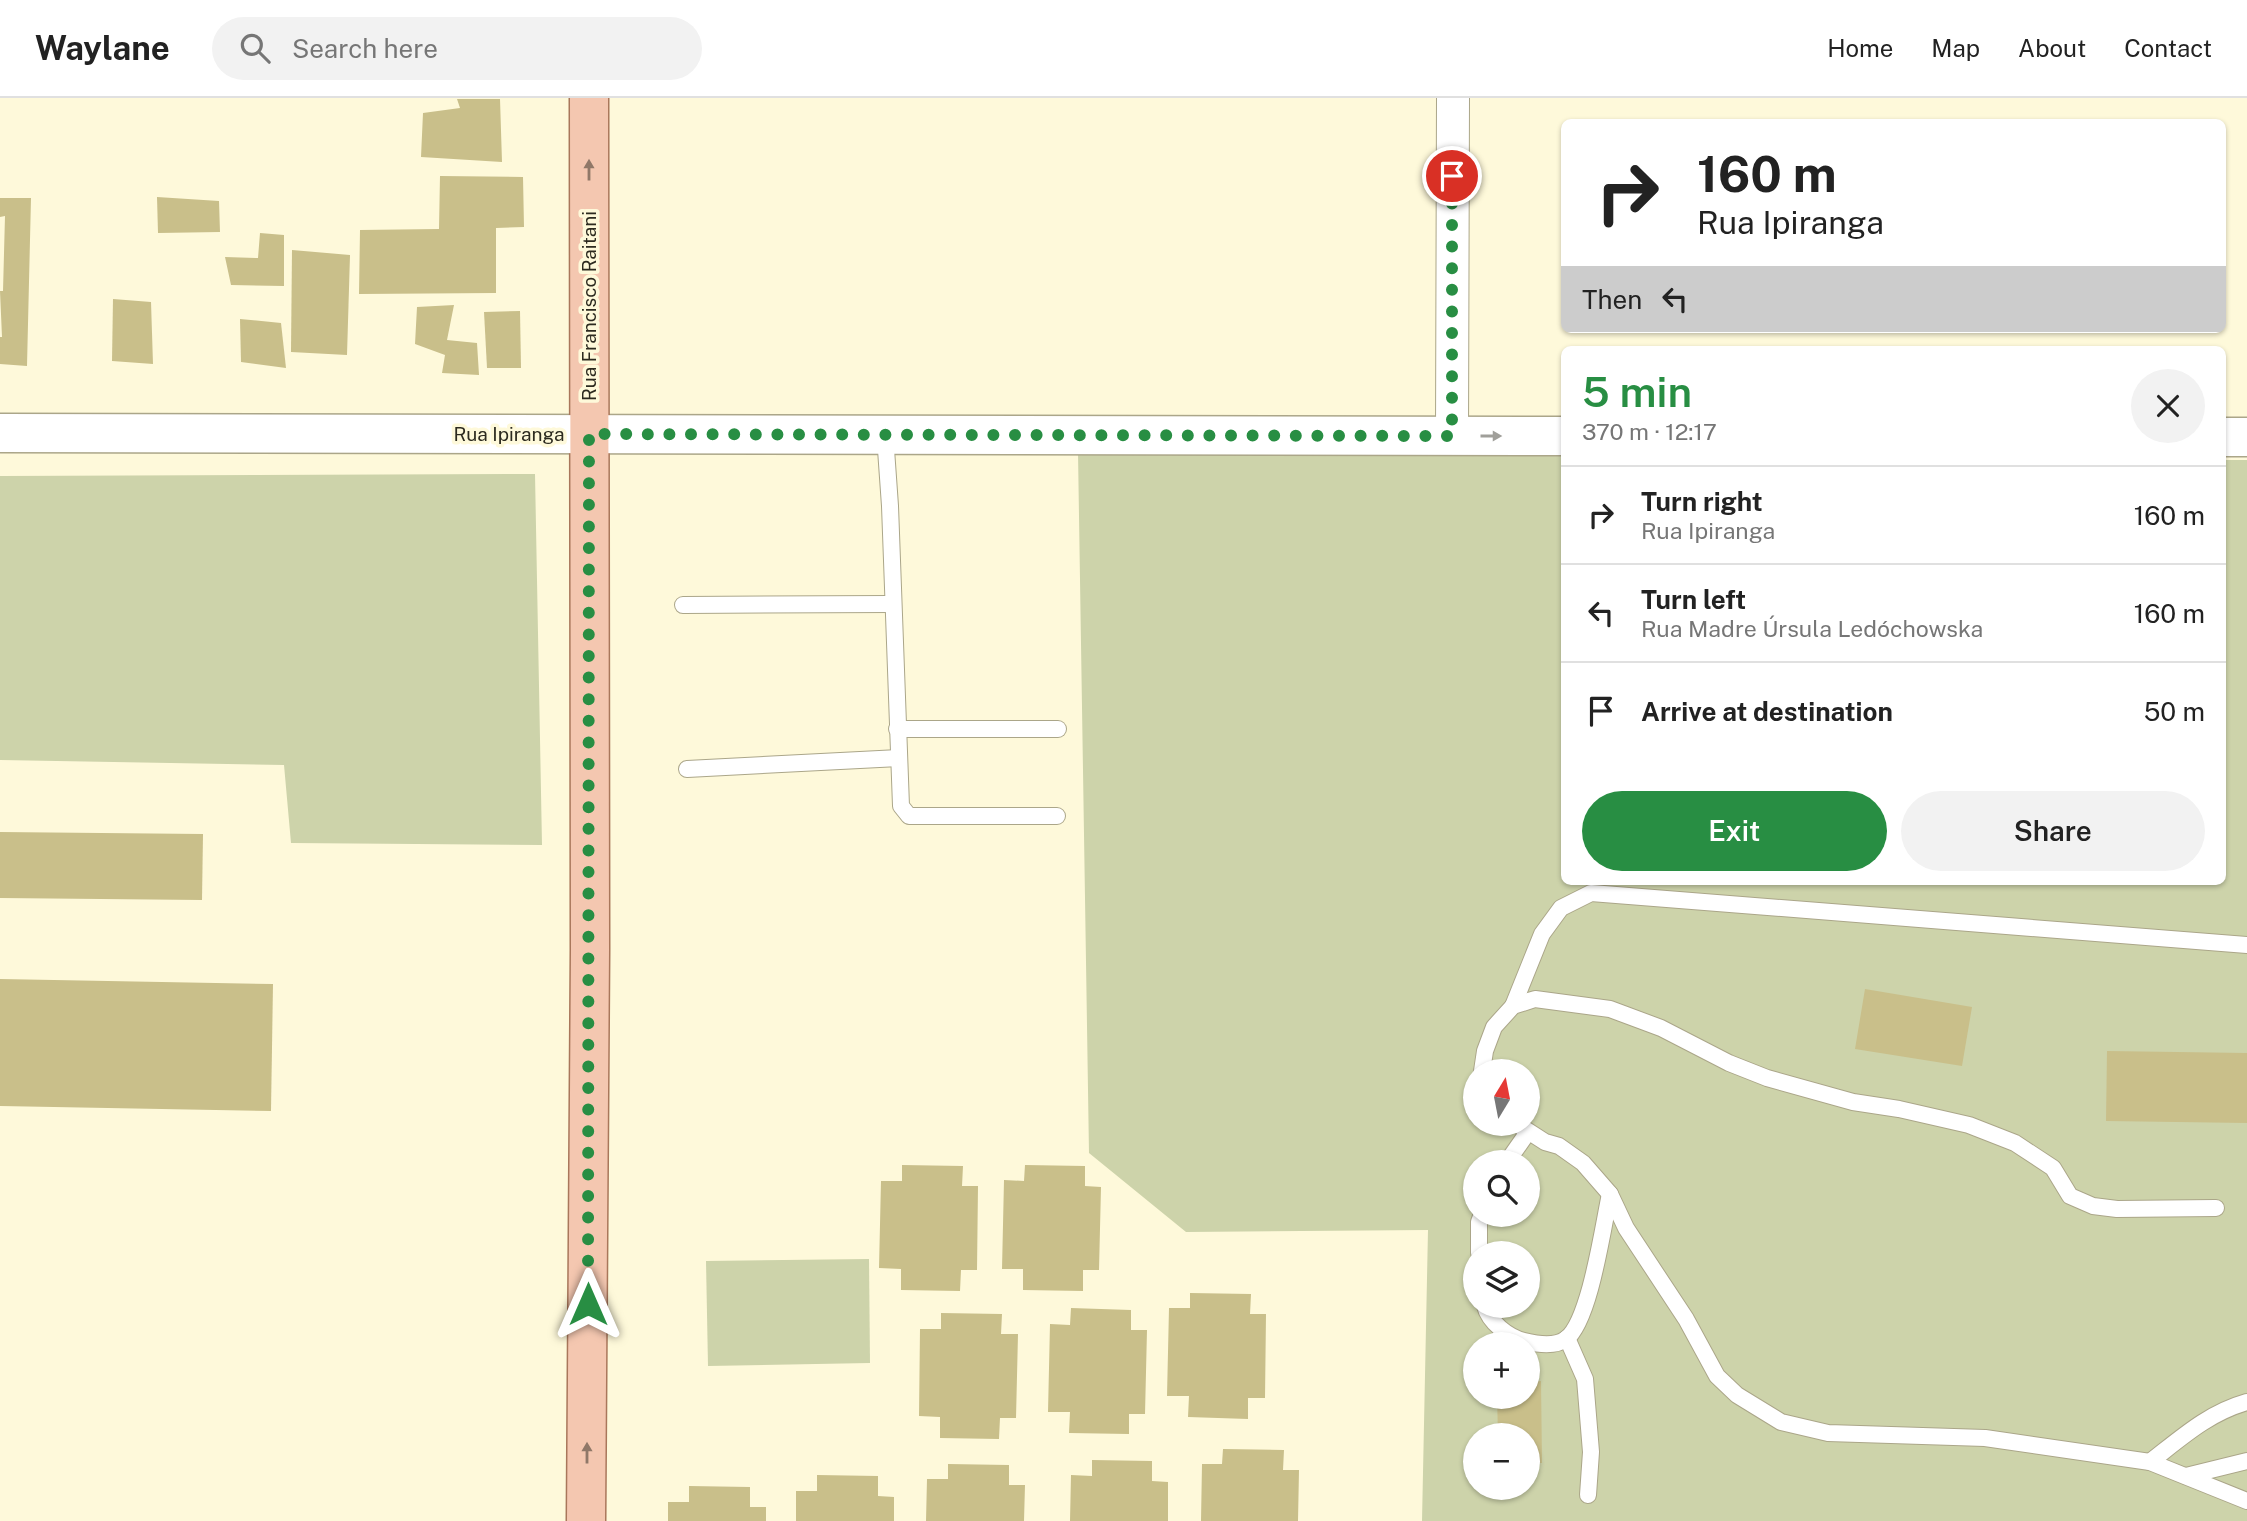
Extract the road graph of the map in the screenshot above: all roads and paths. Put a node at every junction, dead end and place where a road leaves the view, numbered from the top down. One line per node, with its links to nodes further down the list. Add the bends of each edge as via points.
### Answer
1 (589, 98): 4 (main road, Rua Francisco Raitani, one-way to 1)
2 (1452, 98): 6 (street)
3 (0, 433): 4 (main road, Rua Ipiranga)
4 (589, 434): 5 (main road, Rua Ipiranga); 31 (main road, Rua Francisco Raitani, one-way to 4)
5 (885, 435): 6 (main road, Rua Ipiranga); 10 (lane)
6 (1452, 436): 7 (main road, Rua Ipiranga, one-way to 7)
7 (1561, 436)
8 (2226, 438): 9 (main road)
9 (2247, 438)
10 (892, 604): 11 (lane); 12 (lane)
11 (683, 605)
12 (897, 729): 13 (lane); 14 (lane)
13 (1058, 729)
14 (899, 758): 15 (lane); 16 (lane, via 901,806 909,816)
15 (687, 769)
16 (1057, 816)
17 (2247, 946): 18 (lane, via 1591,892 1561,908 1542,934)
18 (1513, 1006): 19 (lane, via 1494,1027); 22 (lane, via 1535,999 1610,1009 1768,1078 1853,1102 1969,1125 2015,1143 2053,1168 2070,1196 2093,1206)
19 (1484, 1059)
20 (1535, 1136): 21 (lane, via 1583,1163)
21 (1609, 1194): 24 (lane, via 1580,1322); 27 (lane, via 1717,1376 1737,1395 1780,1422 1828,1433 1986,1438)
22 (2216, 1209)
23 (1492, 1318): 24 (lane, via 1515,1339 1539,1345)
24 (1567, 1338): 29 (lane, via 1585,1379 1591,1452)
25 (2247, 1402): 27 (lane, via 2205,1419)
26 (2247, 1461): 28 (lane)
27 (2150, 1462): 28 (lane)
28 (2186, 1476): 30 (lane)
29 (1588, 1495)
30 (2247, 1501)
31 (586, 1521)

